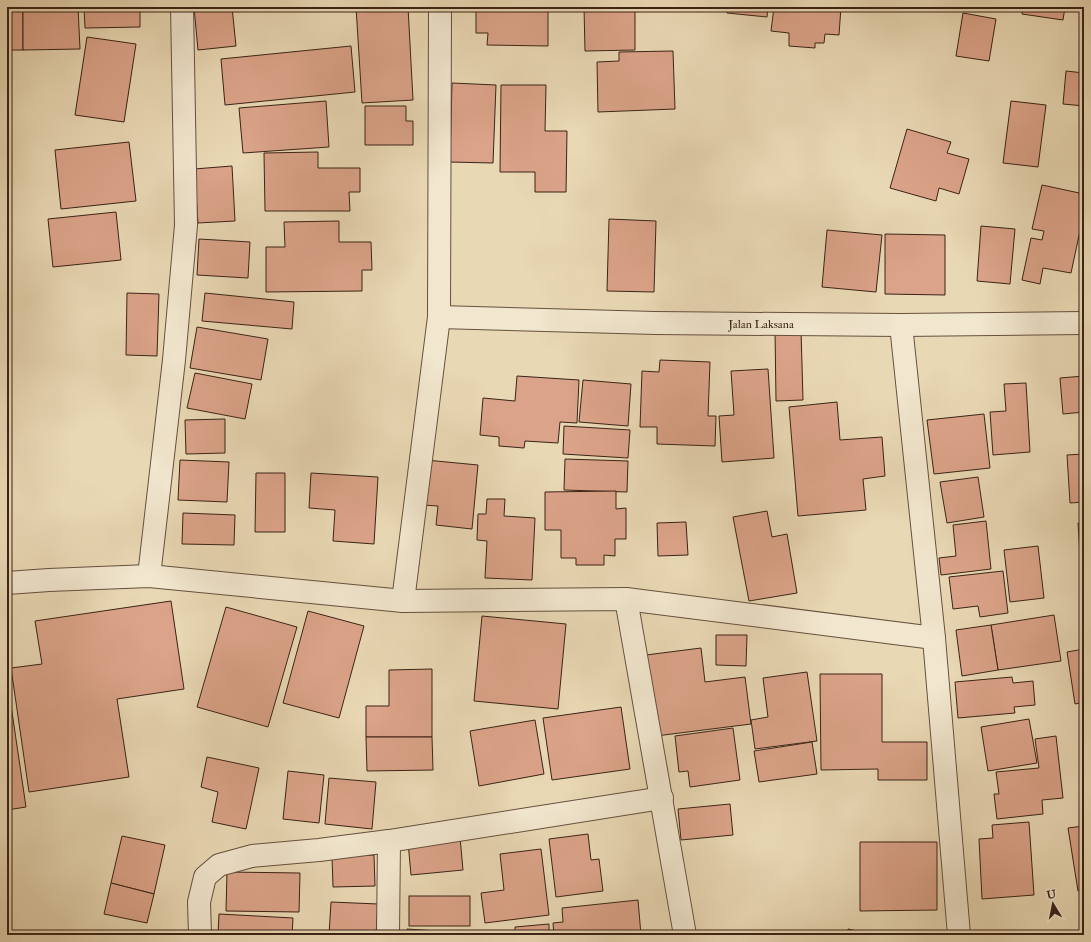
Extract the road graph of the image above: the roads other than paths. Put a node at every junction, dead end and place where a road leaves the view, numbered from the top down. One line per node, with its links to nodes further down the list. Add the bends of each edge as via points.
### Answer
1 (182, 7): 6 (street, via 186,225 174,360)
2 (440, 7): 3 (street)
3 (439, 317): 5 (street, Jalan Laksana, via 655,323); 9 (street)
4 (1084, 323): 5 (street, Jalan Laksana)
5 (901, 325): 10 (street)
6 (149, 576): 7 (street); 9 (street)
7 (7, 584)
8 (626, 599): 9 (street); 10 (street); 11 (street)
9 (403, 601)
10 (934, 638): 16 (street)
11 (662, 798): 12 (street); 15 (street)
12 (389, 841): 13 (street, via 252,856 219,865 205,877 199,902); 14 (street)
13 (200, 935)
14 (388, 935)
15 (685, 935)
16 (959, 935)

